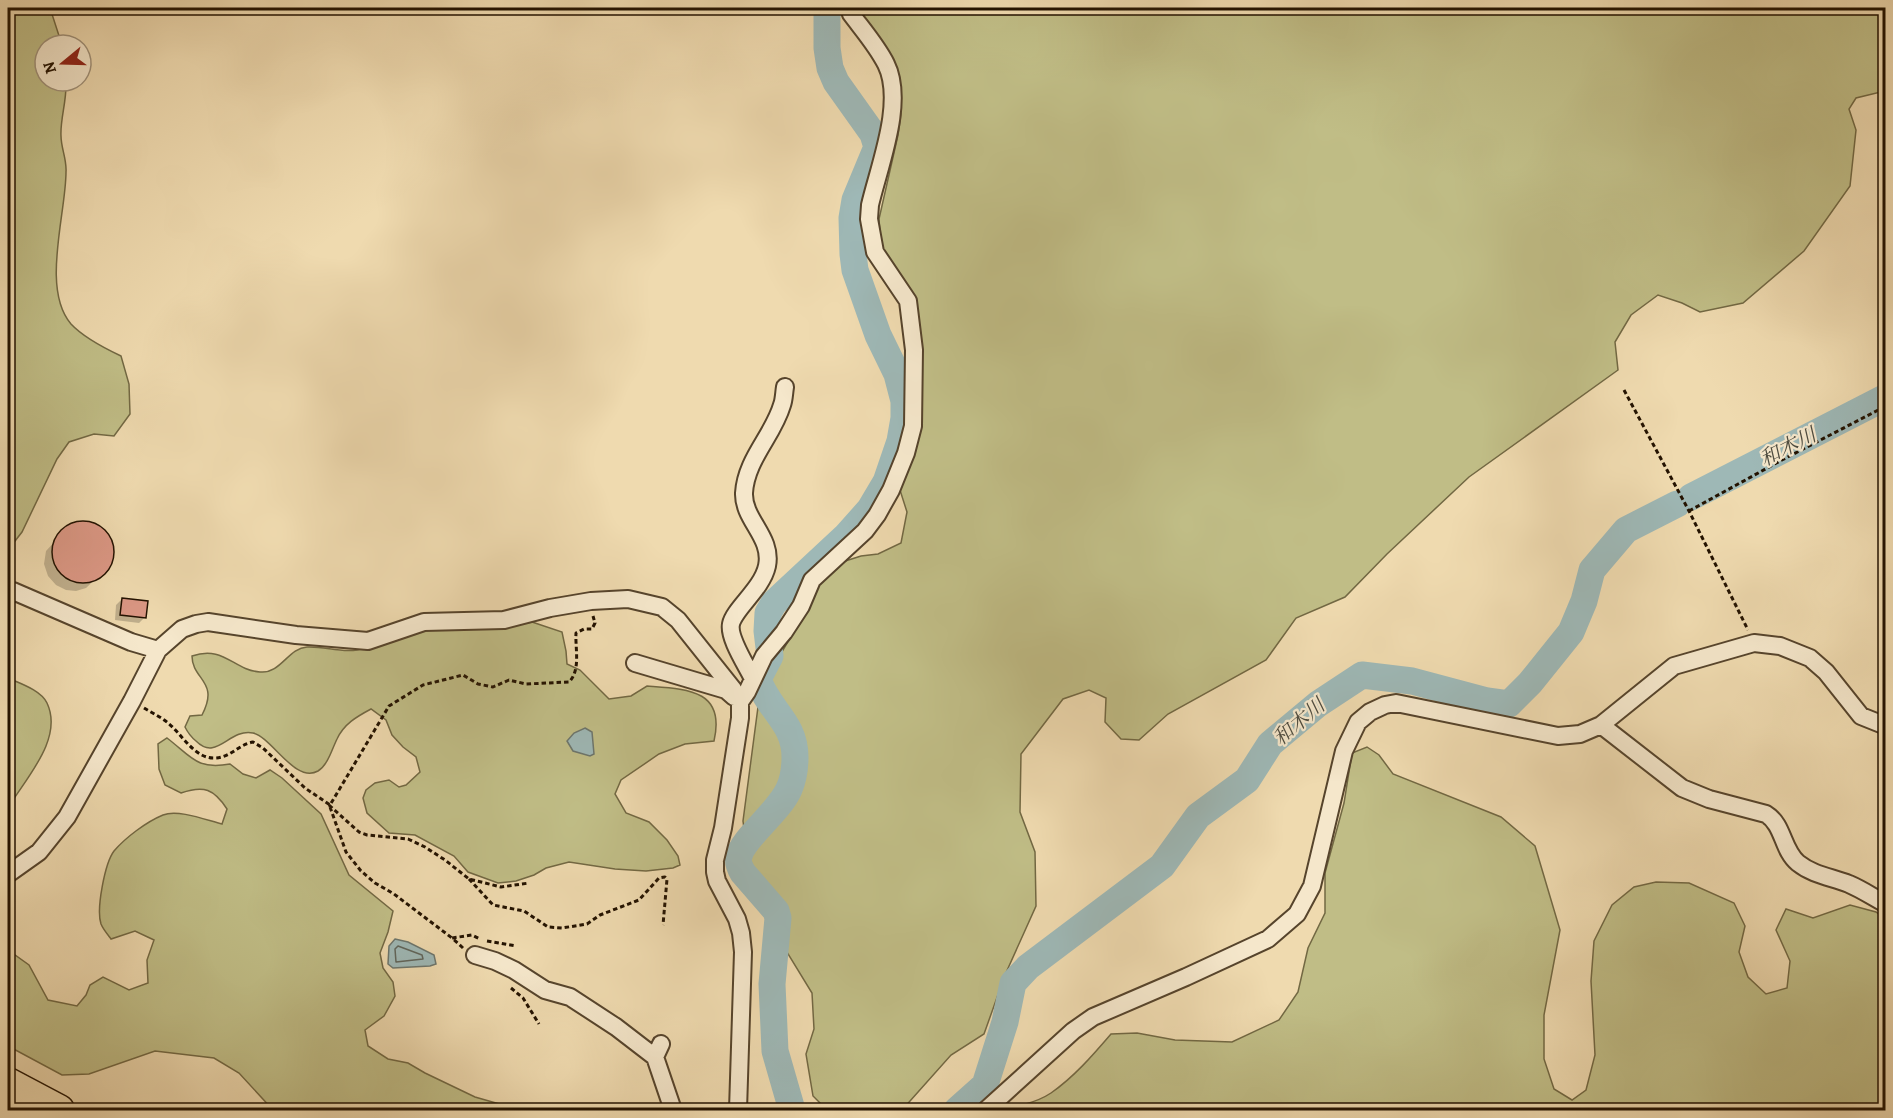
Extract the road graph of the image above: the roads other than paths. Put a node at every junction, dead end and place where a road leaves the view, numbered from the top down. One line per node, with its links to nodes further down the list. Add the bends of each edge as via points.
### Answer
1 (849, 8): 6 (street, via 886,64 892,80 891,119 869,219 875,252 908,301 914,350 913,426 906,453 877,515 812,579 801,606 764,656)
2 (785, 387): 6 (street, via 782,405 746,478 744,495 746,509 768,554 767,568 755,591 731,624 733,639)
3 (8, 590): 4 (street)
4 (158, 650): 7 (street, via 182,629 208,622 368,641 424,621 504,620 591,601 628,599 662,607 678,620); 10 (street, via 67,817 39,852)
5 (635, 663): 7 (street, via 726,690)
6 (753, 679): 7 (street)
7 (740, 702): 16 (street, via 715,860 717,881 741,933 743,952)
8 (1601, 724): 9 (street, via 1674,666 1754,643 1780,646 1810,658 1862,716); 11 (street, via 1682,788 1774,819 1791,857 1800,865); 17 (street, via 1580,734 1558,736 1396,703 1370,712 1358,722 1344,751 1312,886 1297,914 1268,939 1093,1017)
9 (1886, 726)
10 (8, 874)
11 (1886, 904)
12 (475, 955): 15 (street, via 505,966 545,990 570,998 658,1050)
13 (8, 1083): 14 (highway)
14 (59, 1110)
15 (673, 1110)
16 (738, 1110)
17 (986, 1110)

